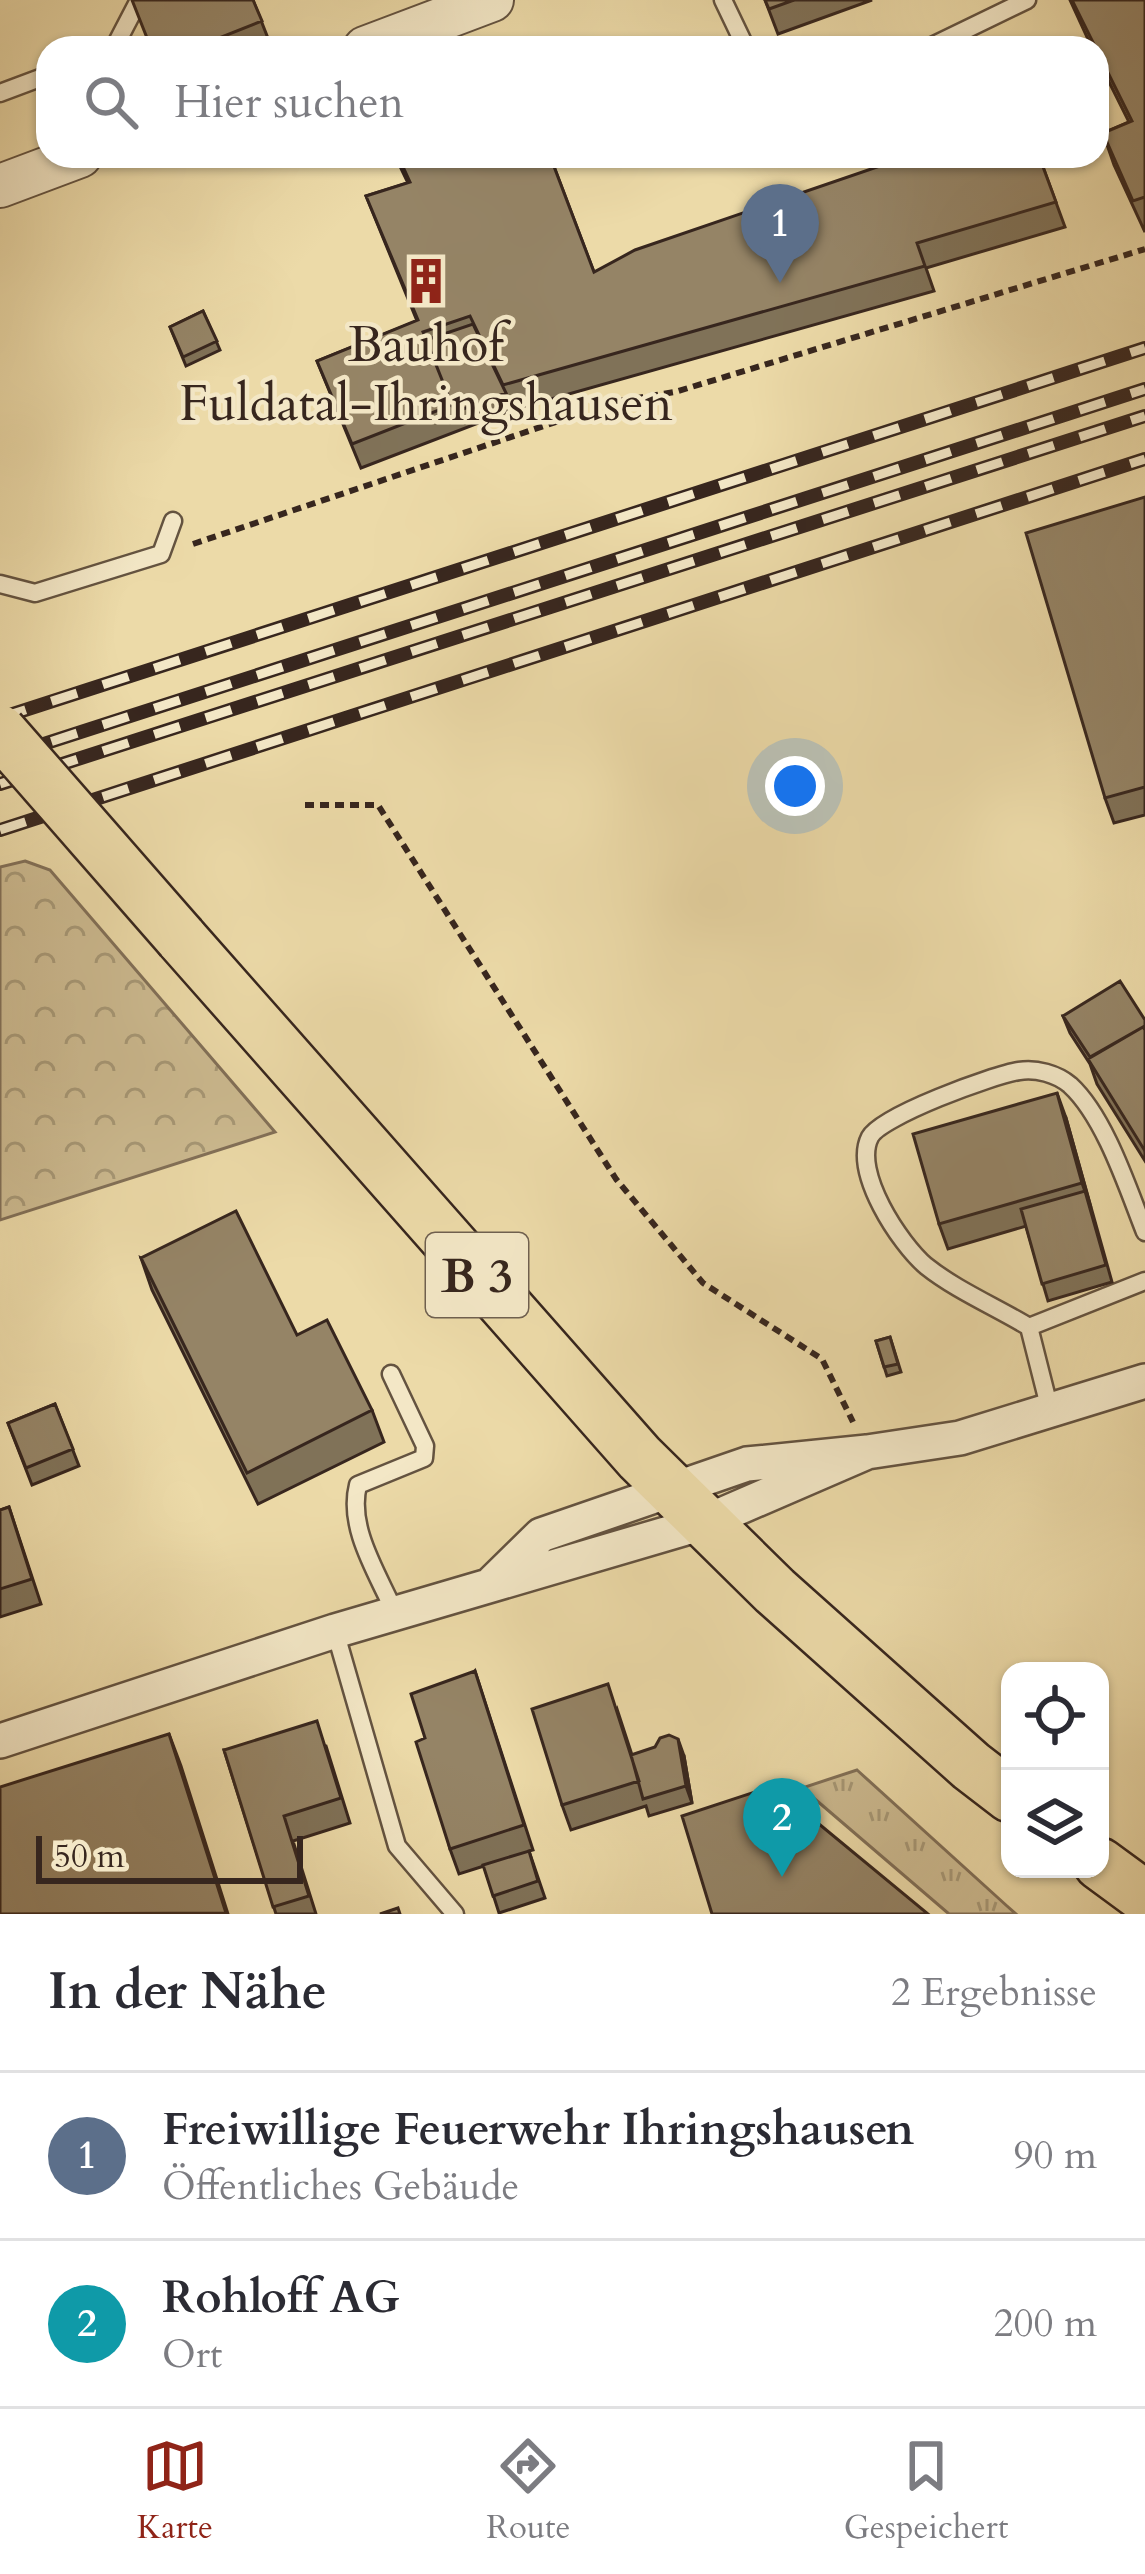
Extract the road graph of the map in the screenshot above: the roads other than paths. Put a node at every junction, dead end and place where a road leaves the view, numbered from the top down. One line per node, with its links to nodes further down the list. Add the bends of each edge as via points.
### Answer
1 (140, 0): 5 (lane)
2 (492, 0): 6 (street)
3 (723, 0): 7 (lane)
4 (1027, 0): 8 (lane)
5 (120, 36)
6 (397, 36)
7 (740, 36)
8 (953, 36)
9 (36, 80): 10 (lane)
10 (0, 93)
11 (48, 168): 12 (street)
12 (0, 186)
13 (173, 521): 14 (lane, via 161,554 35,593)
14 (0, 584)
15 (0, 730): 22 (main road, B 3, bridge)
16 (1145, 1232): 18 (lane, via 1090,1110 1045,1071 1019,1070 893,1115 870,1135 865,1156 898,1237 927,1267)
17 (1145, 1281): 18 (lane)
18 (1029, 1327): 21 (lane)
19 (391, 1374): 23 (lane, via 424,1458 358,1484 352,1506)
20 (1145, 1382): 21 (street)
21 (1050, 1410): 22 (street, via 960,1438 867,1452)
22 (688, 1508): 23 (street, via 487,1587); 26 (main road, B 3)
23 (395, 1613): 24 (street)
24 (335, 1631): 25 (street); 29 (lane, via 397,1846)
25 (0, 1742)
26 (1001, 1789)
27 (1109, 1871): 28 (main road)
28 (1145, 1897)
29 (455, 1914)

